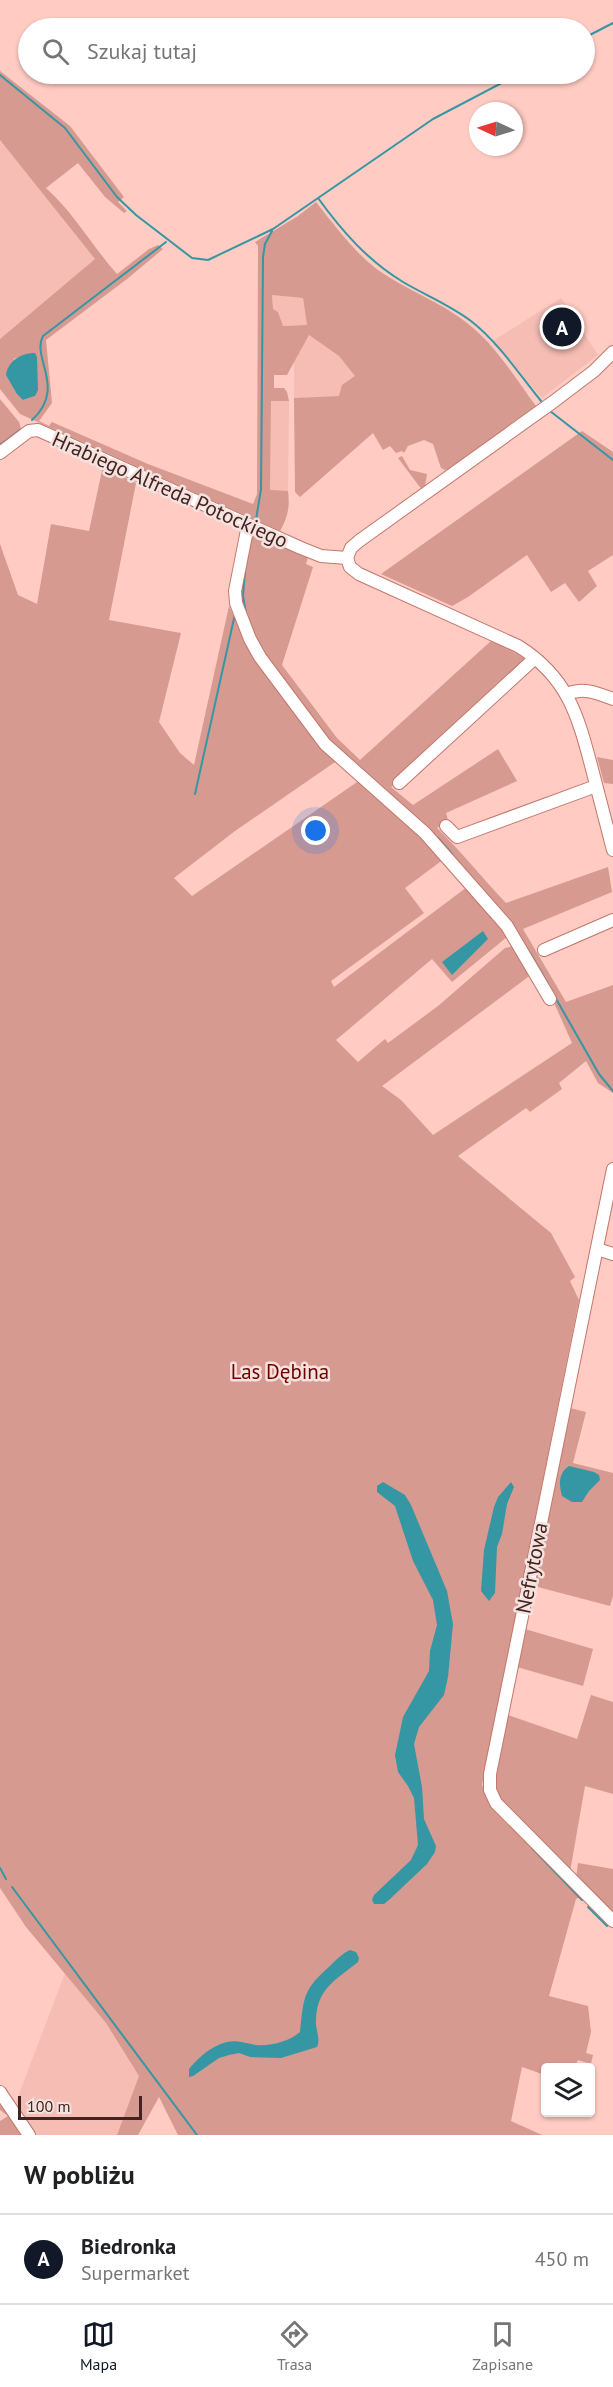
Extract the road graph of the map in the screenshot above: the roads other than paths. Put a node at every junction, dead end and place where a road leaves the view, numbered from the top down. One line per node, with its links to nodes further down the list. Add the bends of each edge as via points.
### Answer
1 (613, 352): 4 (street, via 594,372 359,541)
2 (0, 453): 3 (street, Hrabiego Alfreda Potockiego, via 29,431 38,430)
3 (248, 525): 4 (street, Hrabiego Alfreda Potockiego, via 321,556); 14 (street, via 236,603 260,657 326,744 425,833 507,926)
4 (347, 558): 5 (street, via 359,574 503,638)
5 (535, 658): 6 (street); 8 (street)
6 (567, 694): 7 (street, via 587,690); 9 (street, via 579,721)
7 (613, 699)
8 (399, 783)
9 (596, 786): 10 (street, via 457,837); 11 (street)
10 (446, 826)
11 (613, 850)
12 (613, 920): 13 (street)
13 (544, 950)
14 (550, 999)
15 (613, 1169): 16 (street, Nefrytowa)
16 (611, 1190): 17 (street, Nefrytowa)
17 (597, 1249): 18 (street); 19 (street, Nefrytowa, via 490,1774 490,1790 496,1803)
18 (613, 1254)
19 (613, 1921)
20 (0, 2092): 21 (street)
21 (29, 2135)

